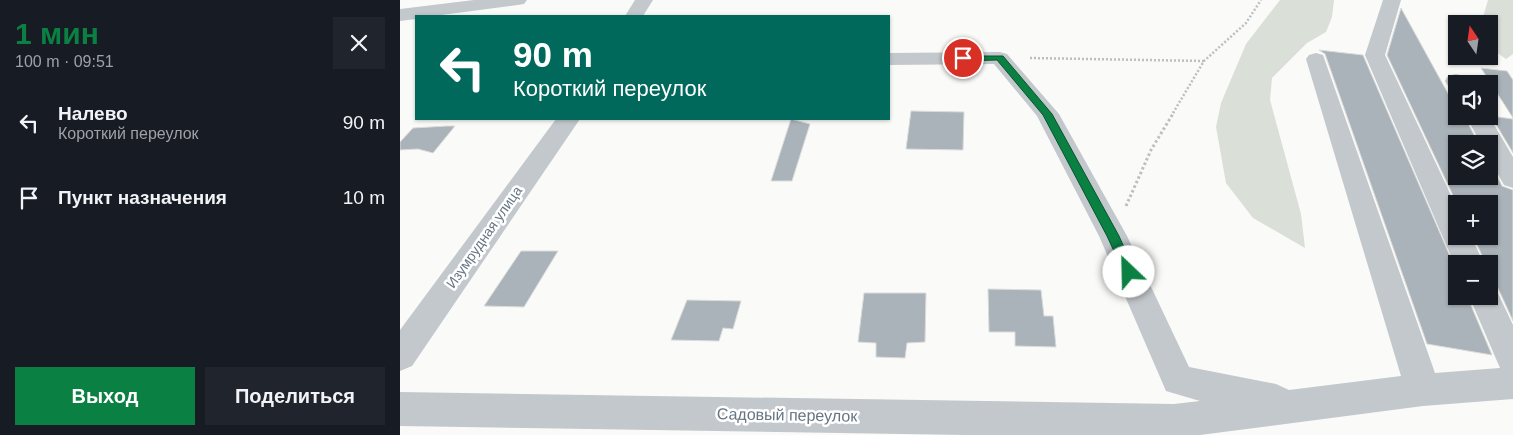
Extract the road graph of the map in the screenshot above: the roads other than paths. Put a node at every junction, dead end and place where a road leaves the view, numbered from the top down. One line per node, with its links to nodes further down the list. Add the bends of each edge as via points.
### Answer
1 (518, 0): 4 (street)
2 (644, 0): 5 (street)
3 (1392, 0): 11 (street, via 1375,55)
4 (400, 15)
5 (635, 15)
6 (890, 59): 17 (street, via 1000,58 1047,114 1113,236 1178,380)
7 (1316, 59): 16 (street)
8 (567, 120): 13 (street, Изумрудная улица)
9 (1482, 125): 10 (street)
10 (1513, 179)
11 (1448, 216)
12 (1488, 305): 14 (street)
13 (400, 356)
14 (1513, 361)
15 (1513, 383): 16 (street, Садовый переулок)
16 (1423, 390): 17 (street, Садовый переулок)
17 (1296, 406): 18 (street, Садовый переулок, via 1174,421)
18 (400, 409)

